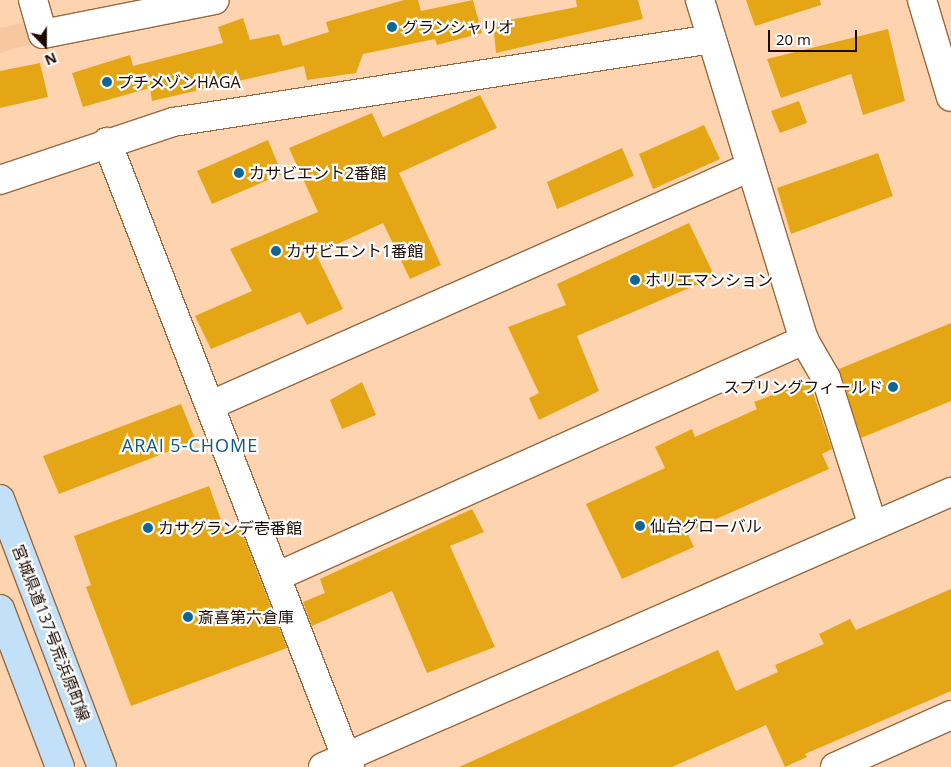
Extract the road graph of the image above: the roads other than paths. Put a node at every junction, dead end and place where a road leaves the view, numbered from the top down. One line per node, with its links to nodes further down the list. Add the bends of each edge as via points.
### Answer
1 (33, 0): 4 (street, via 43,34)
2 (700, 0): 5 (street)
3 (922, 0): 6 (street)
4 (201, 1)
5 (712, 39): 7 (street, via 172,122); 8 (street)
6 (951, 97)
7 (107, 142): 9 (street); 11 (street)
8 (750, 167): 10 (street); 11 (street)
9 (0, 180)
10 (804, 340): 14 (street, via 826,378); 15 (street)
11 (211, 405): 15 (street)
12 (951, 492): 14 (street)
13 (0, 499): 20 (main road, 宮城県道137号荒浜原町線)
14 (873, 526): 18 (street)
15 (278, 576): 18 (street)
16 (0, 609): 19 (main road)
17 (951, 715): 21 (street)
18 (339, 764)
19 (60, 767)
20 (102, 767)
21 (835, 767)

